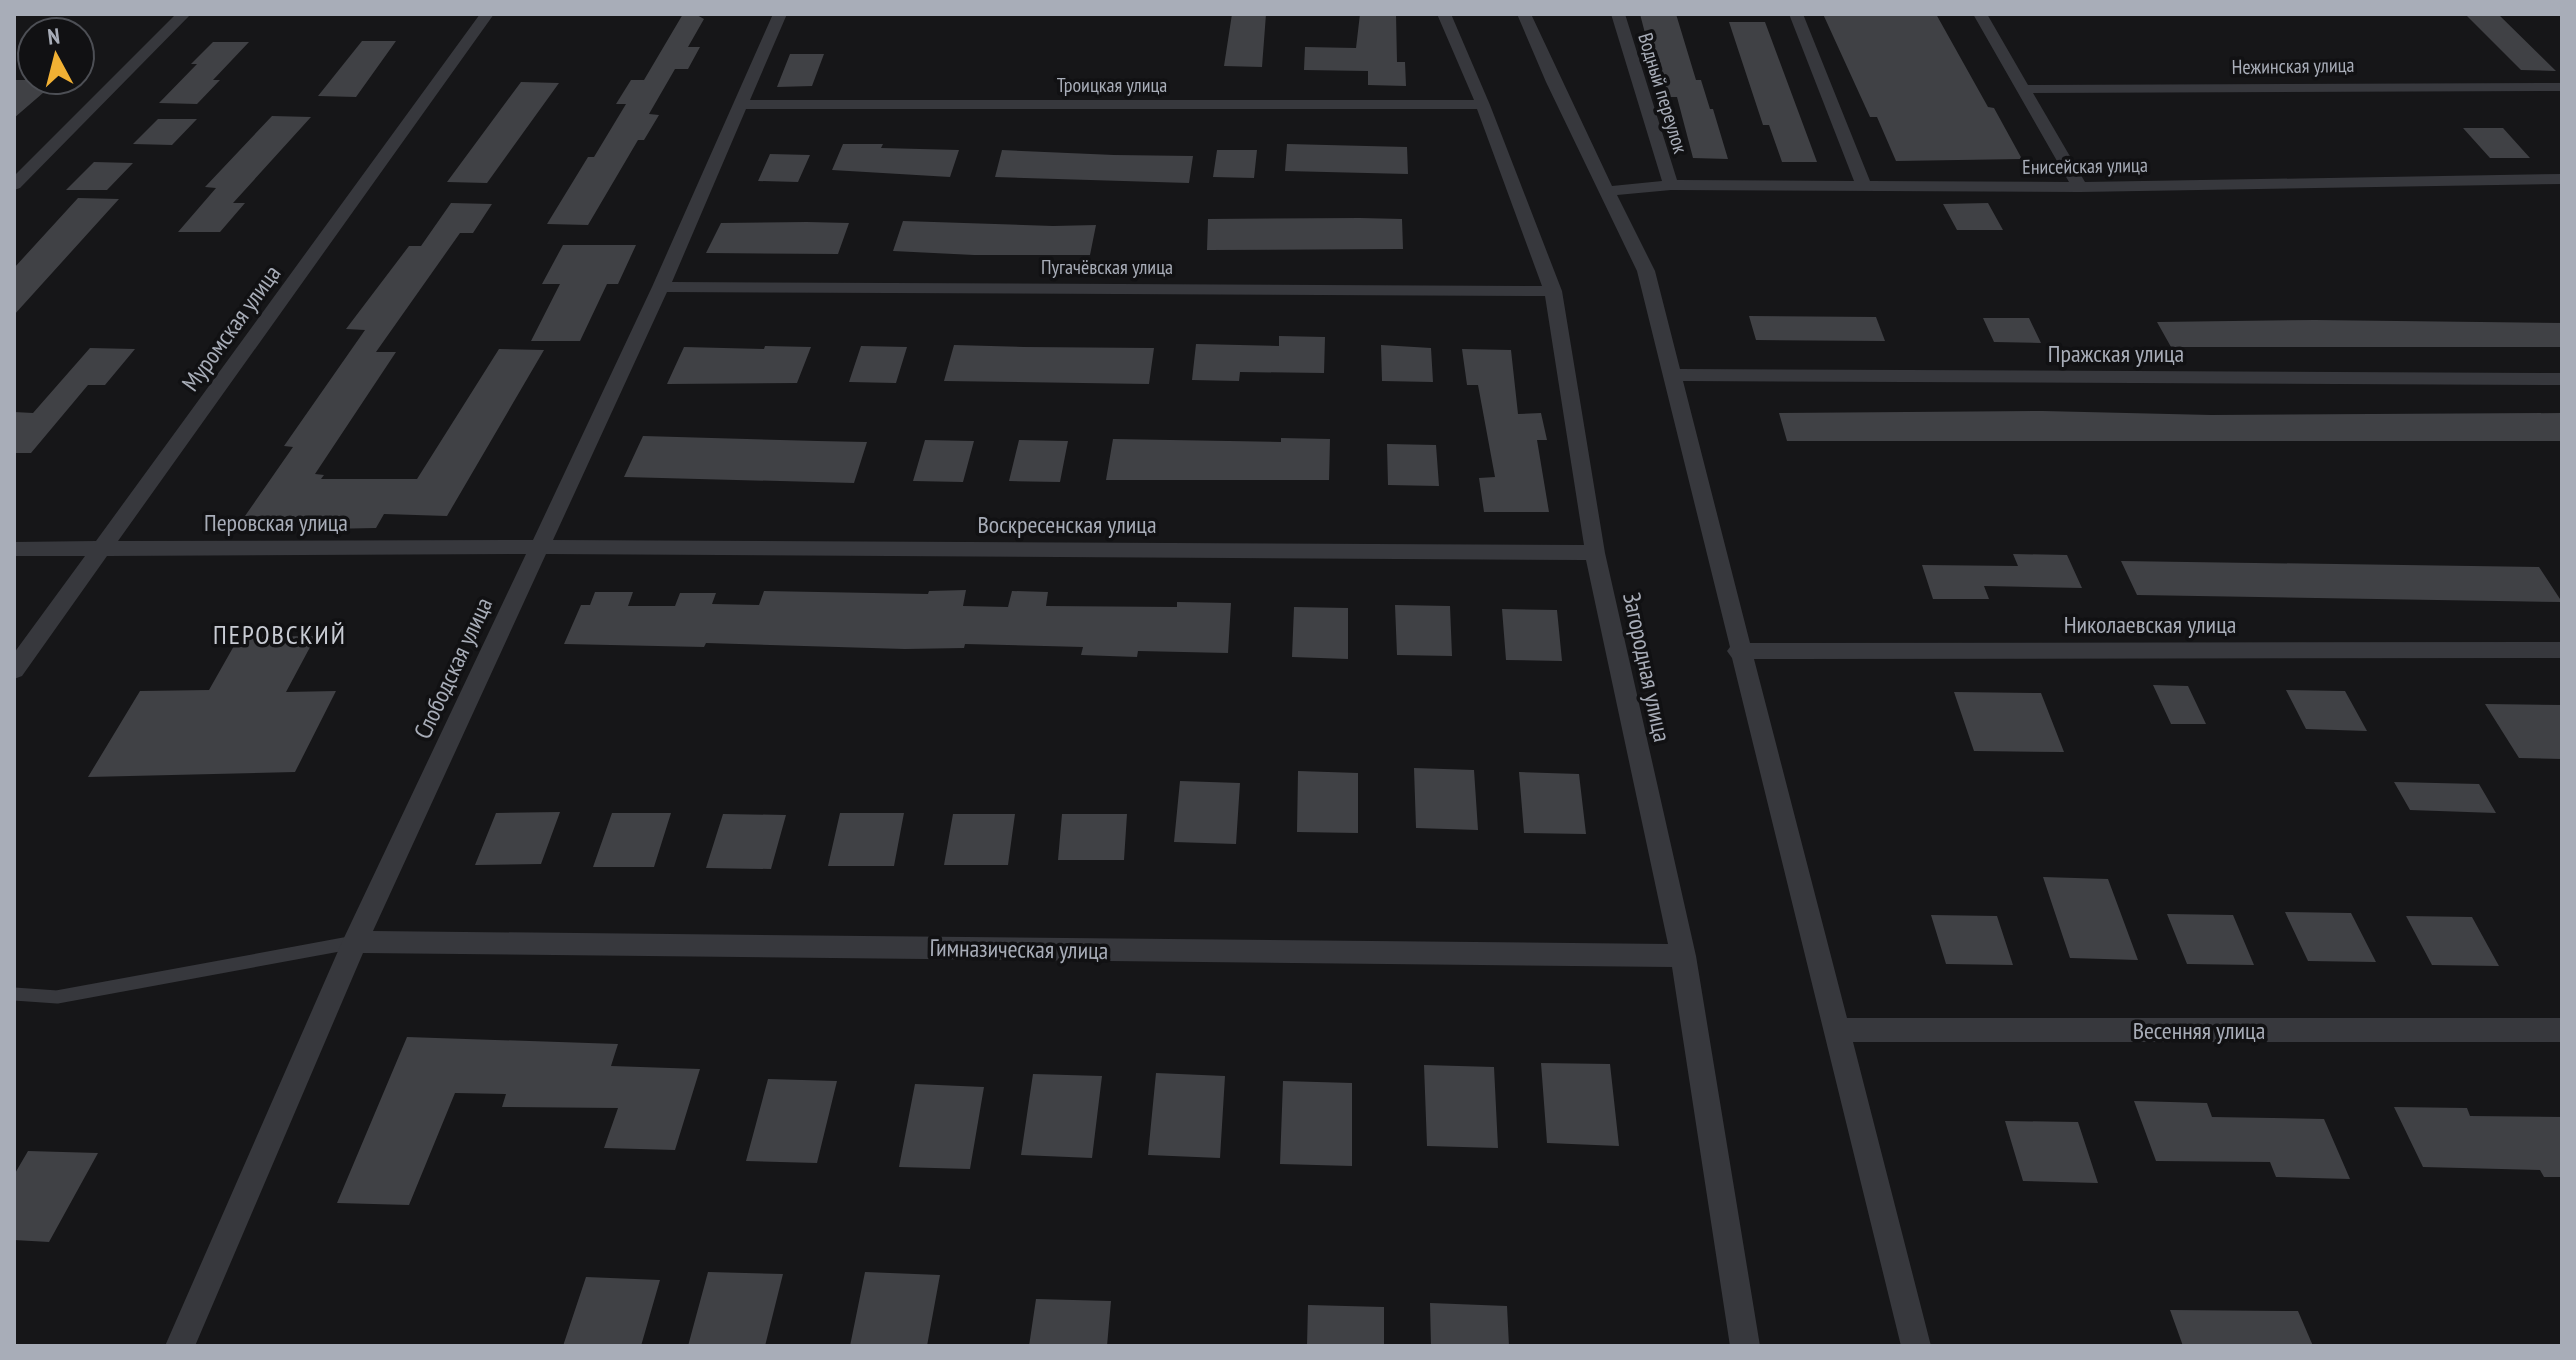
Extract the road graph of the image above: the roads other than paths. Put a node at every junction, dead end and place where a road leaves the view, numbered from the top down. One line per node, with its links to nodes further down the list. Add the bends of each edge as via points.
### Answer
1 (184, 14): 14 (street)
2 (487, 14): 25 (street, Муромская улица)
3 (780, 14): 11 (street, Слободская улица)
4 (1444, 14): 12 (street, Загородная улица)
5 (1524, 14): 18 (street)
6 (1618, 14): 15 (street, Водный переулок)
7 (1796, 14): 16 (street)
8 (1980, 14): 10 (street)
9 (2562, 87): 10 (street, Нежинская улица)
10 (2025, 89): 17 (street)
11 (740, 104): 12 (street, Троицкая улица); 19 (street, Слободская улица)
12 (1483, 105): 20 (street, Загородная улица)
13 (2562, 179): 17 (street, Енисейская улица)
14 (14, 185)
15 (1671, 185): 16 (street, Енисейская улица); 18 (street, Енисейская улица)
16 (1864, 187): 17 (street, Енисейская улица)
17 (2080, 187)
18 (1609, 191): 21 (street, via 1646,271)
19 (661, 287): 20 (street, Пугачёвская улица); 23 (street, Слободская улица)
20 (1553, 291): 26 (street, Загородная улица)
21 (1671, 375): 22 (street, Пражская улица); 28 (street)
22 (2562, 379)
23 (538, 547): 25 (street, Перовская улица); 26 (street, Воскресенская улица); 30 (street, Слободская улица)
24 (14, 549): 25 (street, Перовская улица)
25 (101, 549): 29 (street, Муромская улица)
26 (1595, 553): 31 (street, Загородная улица)
27 (2562, 650): 28 (street, Николаевская улица)
28 (1738, 651): 33 (street)
29 (14, 670)
30 (355, 942): 31 (street, Гимназическая улица); 32 (lane, via 57,997); 35 (street, Слободская улица)
31 (1683, 956): 36 (street, Загородная улица)
32 (14, 994)
33 (1836, 1030): 34 (street, Весенняя улица); 37 (street)
34 (2562, 1030)
35 (180, 1346)
36 (1745, 1346)
37 (1916, 1346)

